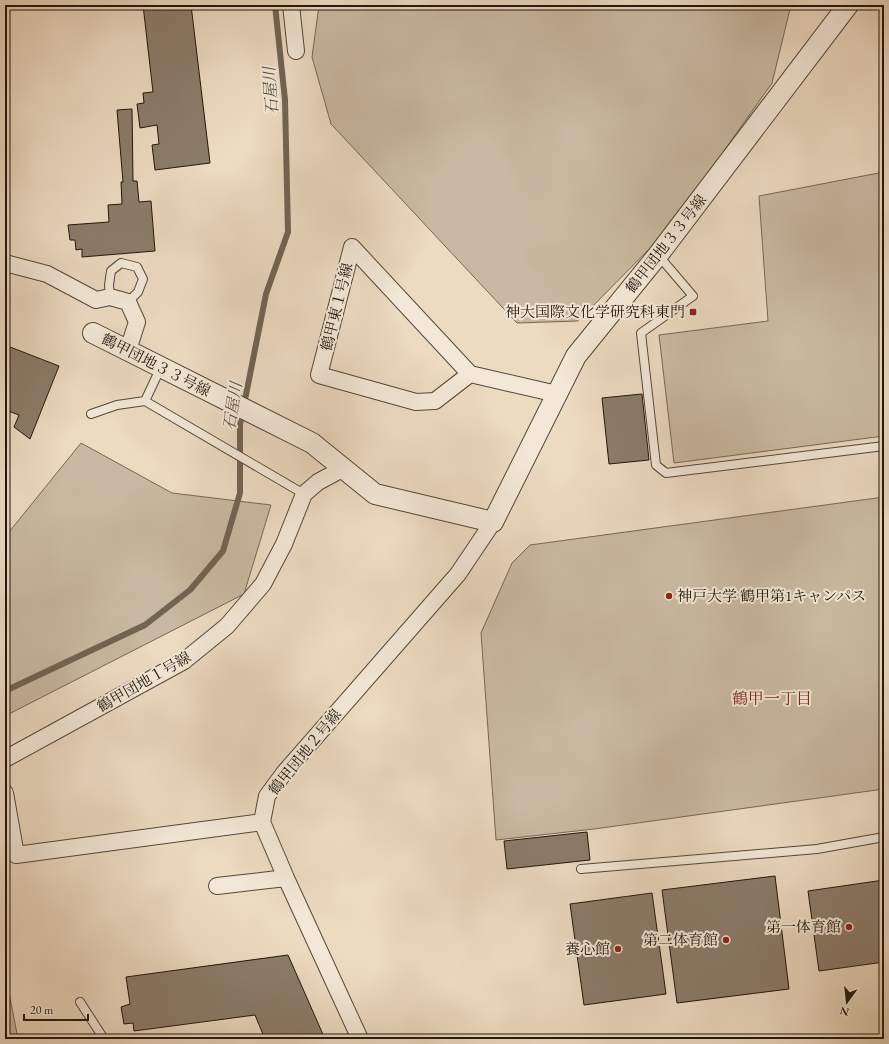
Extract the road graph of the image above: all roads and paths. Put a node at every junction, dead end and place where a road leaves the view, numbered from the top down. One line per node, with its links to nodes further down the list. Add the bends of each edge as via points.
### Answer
1 (291, 5): 3 (street)
2 (848, 5): 4 (street, 鶴甲団地３３号線)
3 (296, 51)
4 (658, 255): 12 (street, 鶴甲団地３３号線, via 576,356); 15 (lane, via 693,296 641,333 656,465 666,473)
5 (5, 263): 6 (street, via 47,274 96,300)
6 (110, 297): 7 (street); 7 (lane, via 111,270 121,262 137,267 143,279 138,292)
7 (128, 302): 9 (street, via 137,322)
8 (93, 333): 9 (street, 鶴甲団地３３号線)
9 (128, 350): 10 (street, 鶴甲団地３３号線)
10 (167, 370): 13 (lane); 16 (street, 鶴甲団地３３号線, via 312,443)
11 (470, 374): 11 (street, 鶴甲東１号線, via 435,401 416,402 319,375 352,247); 12 (street)
12 (557, 394): 18 (street, 鶴甲団地３３号線)
13 (145, 401): 14 (lane, via 117,405); 17 (lane)
14 (91, 414)
15 (884, 446)
16 (335, 462): 17 (street); 18 (street, 鶴甲団地３３号線, via 375,494)
17 (304, 494): 19 (street, 鶴甲団地１号線, via 284,544 263,584 227,626 184,661)
18 (493, 522): 21 (street, 鶴甲団地２号線, via 458,574 284,773 268,796)
19 (5, 759)
20 (5, 793): 21 (street, via 16,855)
21 (262, 822): 24 (street)
22 (884, 837): 23 (lane, via 817,849)
23 (581, 869)
24 (286, 878): 25 (street); 28 (street)
25 (217, 886)
26 (80, 1002): 27 (lane)
27 (104, 1039)
28 (360, 1039)

